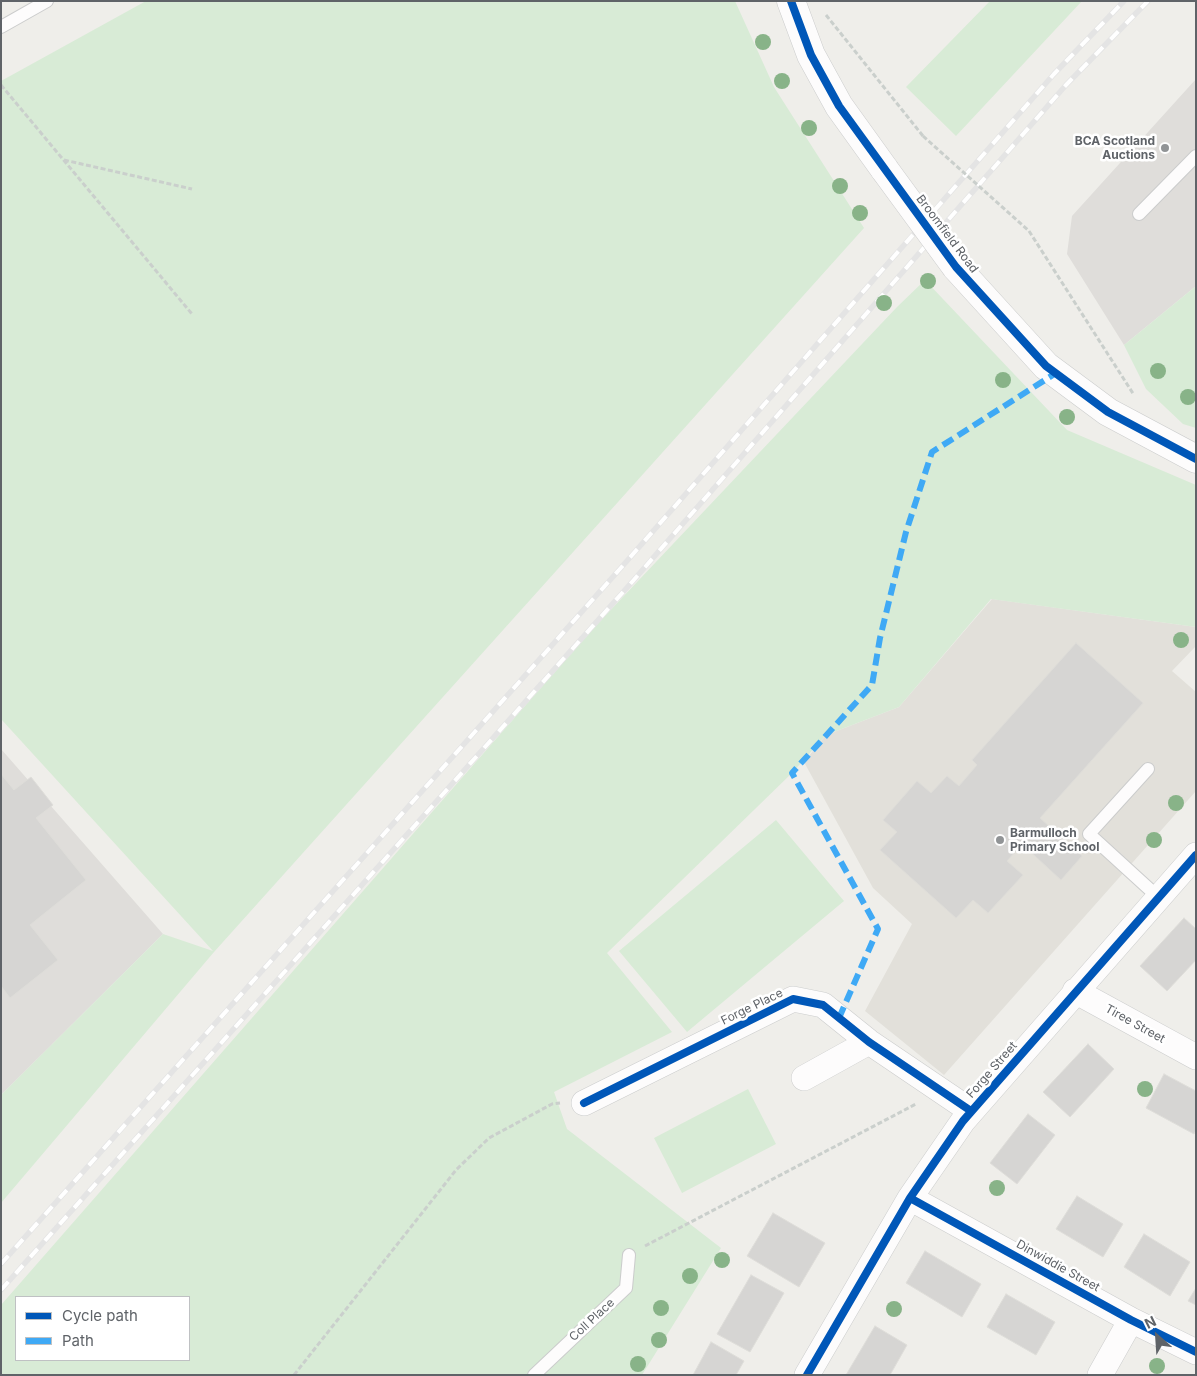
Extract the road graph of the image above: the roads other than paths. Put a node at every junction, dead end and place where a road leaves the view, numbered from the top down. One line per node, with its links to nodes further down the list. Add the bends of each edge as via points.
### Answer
1 (48, 1): 3 (lane)
2 (791, 1): 6 (street, Broomfield Road, bridge, via 811,55 834,98 956,267 1046,366 1108,412)
3 (1, 27)
4 (1196, 156): 5 (lane)
5 (1139, 214)
6 (1196, 459)
7 (1148, 769): 9 (lane, via 1089,834)
8 (1196, 855): 9 (street, Forge Street)
9 (1158, 897): 10 (street, Forge Street)
10 (1075, 991): 12 (street, Tiree Street); 15 (street, Forge Street)
11 (869, 1042): 13 (street); 14 (street, Forge Place, via 823,1005 793,999); 15 (street, Forge Place)
12 (1196, 1057)
13 (804, 1078)
14 (584, 1103)
15 (971, 1111): 16 (street, Forge Street)
16 (910, 1198): 18 (street, Dinwiddie Street); 21 (street, Forge Street)
17 (629, 1255): 20 (lane, Coll Place, via 626,1288)
18 (1131, 1320): 19 (street, Dinwiddie Street); 22 (street)
19 (1196, 1352)
20 (534, 1375)
21 (807, 1375)
22 (1100, 1375)

